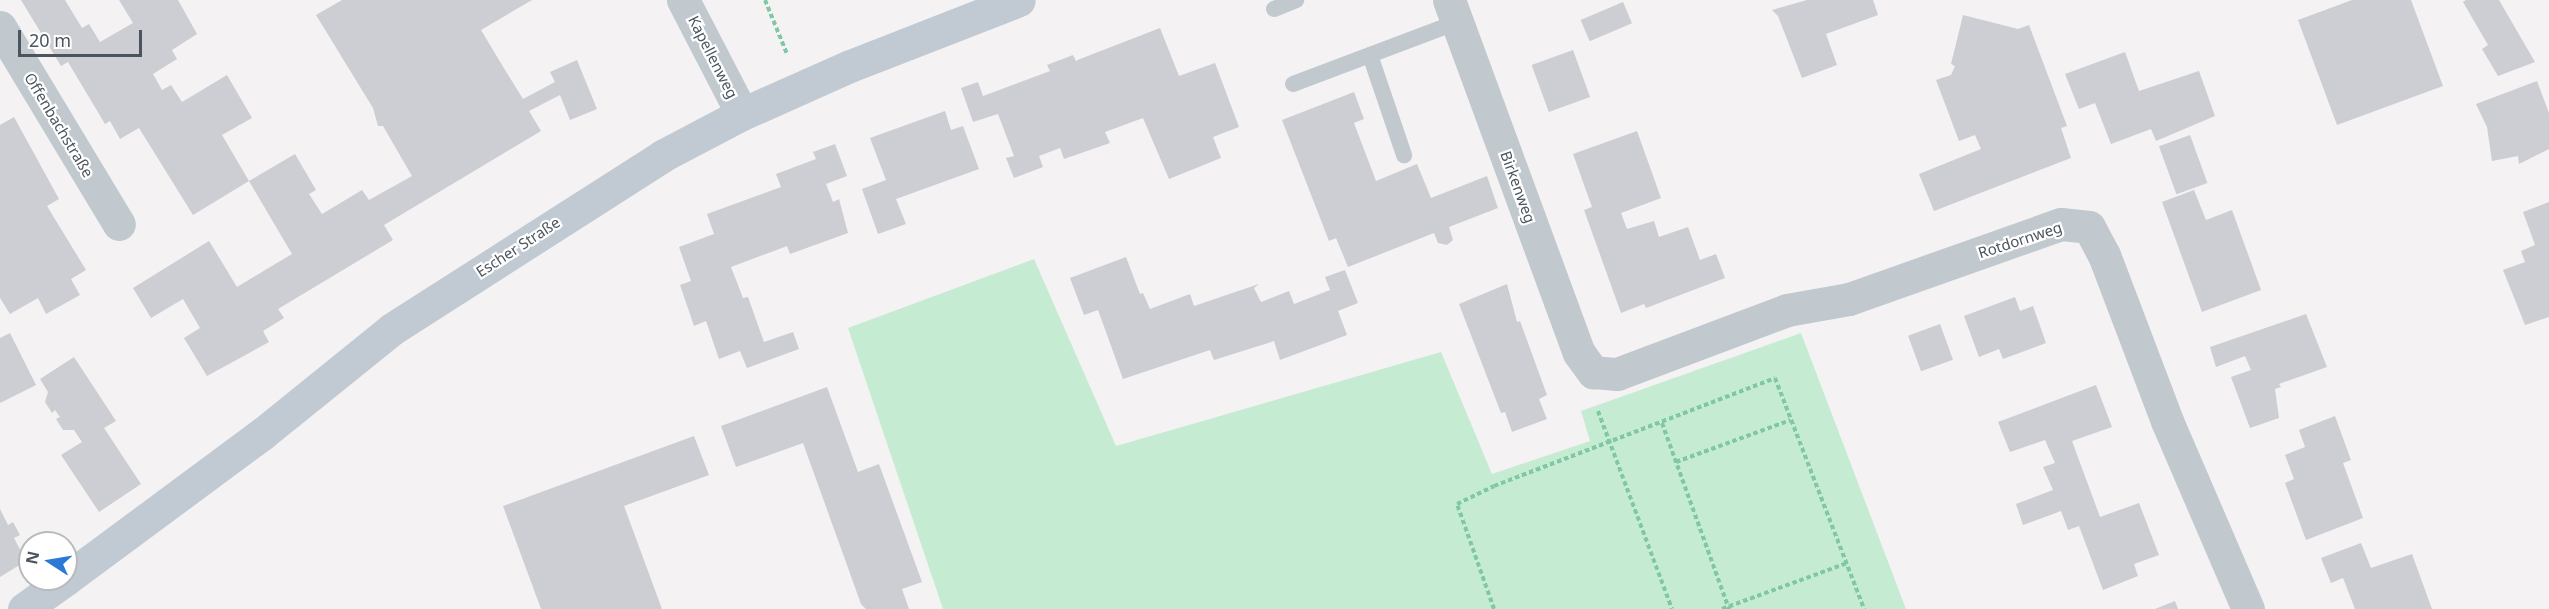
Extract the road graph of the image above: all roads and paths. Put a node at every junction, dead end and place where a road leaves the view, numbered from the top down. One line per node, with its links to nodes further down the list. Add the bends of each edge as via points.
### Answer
1 (683, 0): 11 (street, Kapellenweg)
2 (765, 0): 10 (path)
3 (1019, 0): 10 (main road, Escher Straße)
4 (1296, 0): 5 (lane)
5 (1274, 9)
6 (1453, 11): 8 (lane); 14 (street, Birkenweg, via 1579,353)
7 (0, 27): 13 (street, Offenbachstraße)
8 (1370, 55): 9 (lane); 12 (lane)
9 (1293, 84)
10 (801, 88): 11 (main road, Escher Straße)
11 (742, 114): 20 (main road, Escher Straße, via 579,207 392,328 262,434)
12 (1404, 155)
13 (119, 224)
14 (1593, 372): 28 (street, Rotdornweg, via 1617,374 1787,310 1849,299 2061,224 2089,227 2104,255 2167,421)
15 (1791, 420): 16 (path, via 1774,378); 18 (path); 19 (path)
16 (1662, 423): 17 (path); 18 (path)
17 (1609, 441): 24 (path, via 1457,504); 25 (path)
18 (1676, 462): 22 (path)
19 (1847, 563): 22 (path); 27 (path)
20 (78, 570)
21 (49, 591): 23 (main road, Escher Straße)
22 (1729, 608): 26 (path)
23 (24, 609)
24 (1494, 609)
25 (1672, 609)
26 (1722, 609)
27 (1864, 609)
28 (2248, 609)

